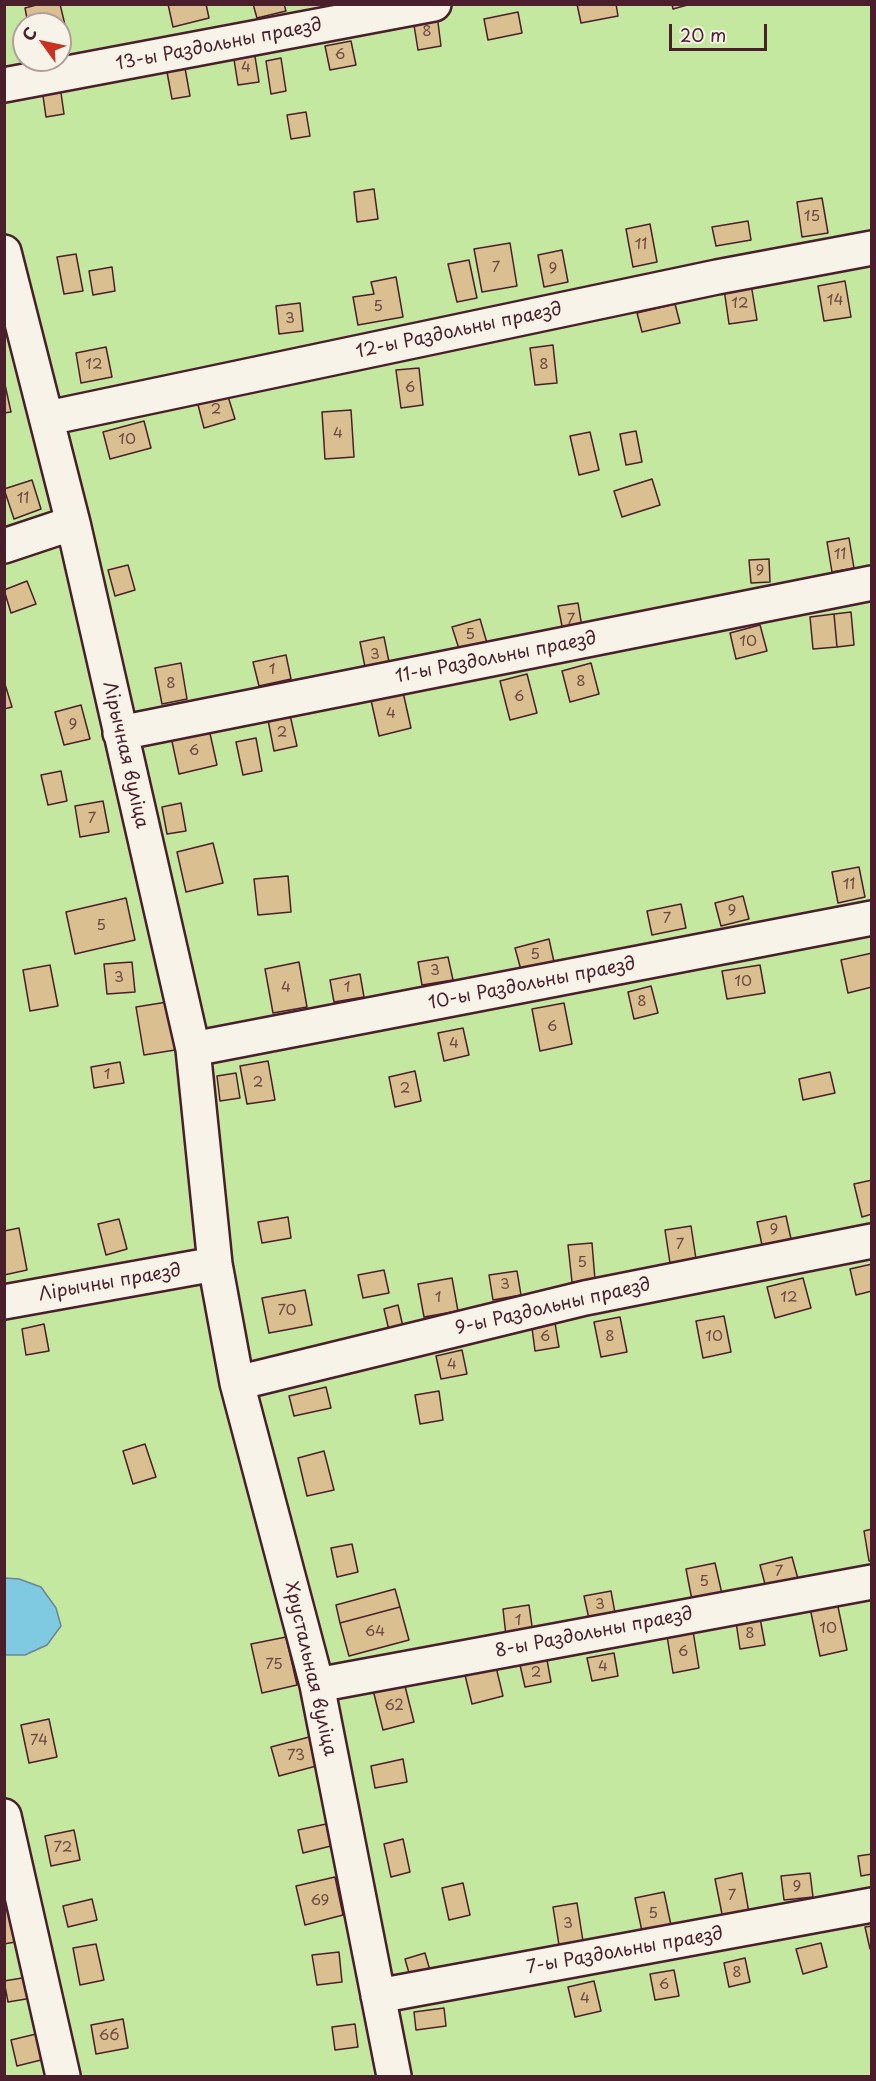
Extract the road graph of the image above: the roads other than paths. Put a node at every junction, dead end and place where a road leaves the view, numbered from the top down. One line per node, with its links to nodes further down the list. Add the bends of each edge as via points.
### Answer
1 (434, 4): 2 (street, 13-ы Раздольны праезд)
2 (4, 85)
3 (872, 248): 5 (street, 12-ы Раздольны праезд)
4 (4, 252): 5 (street, Лірычная вуліца)
5 (48, 418): 6 (street, Лірычная вуліца)
6 (73, 524): 7 (street); 9 (street, Лірычная вуліца)
7 (4, 546)
8 (872, 583): 9 (street, 11-ы Раздольны праезд)
9 (120, 733): 11 (street, Лірычная вуліца)
10 (872, 918): 11 (street, 10-ы Раздольны праезд)
11 (193, 1049): 13 (street, Лірычная вуліца)
12 (872, 1240): 15 (street, 9-ы Раздольны праезд, via 585,1298)
13 (215, 1264): 14 (street, Лірычны праезд); 15 (street, Хрустальная вуліца)
14 (4, 1302)
15 (237, 1383): 17 (street, Хрустальная вуліца)
16 (872, 1581): 17 (street, 8-ы Раздольны праезд)
17 (317, 1685): 20 (street, Хрустальная вуліца)
18 (4, 1816): 21 (street)
19 (872, 1905): 20 (street, 7-ы Раздольны праезд)
20 (378, 1996): 22 (street, Хрустальная вуліца)
21 (63, 2076)
22 (394, 2076)

